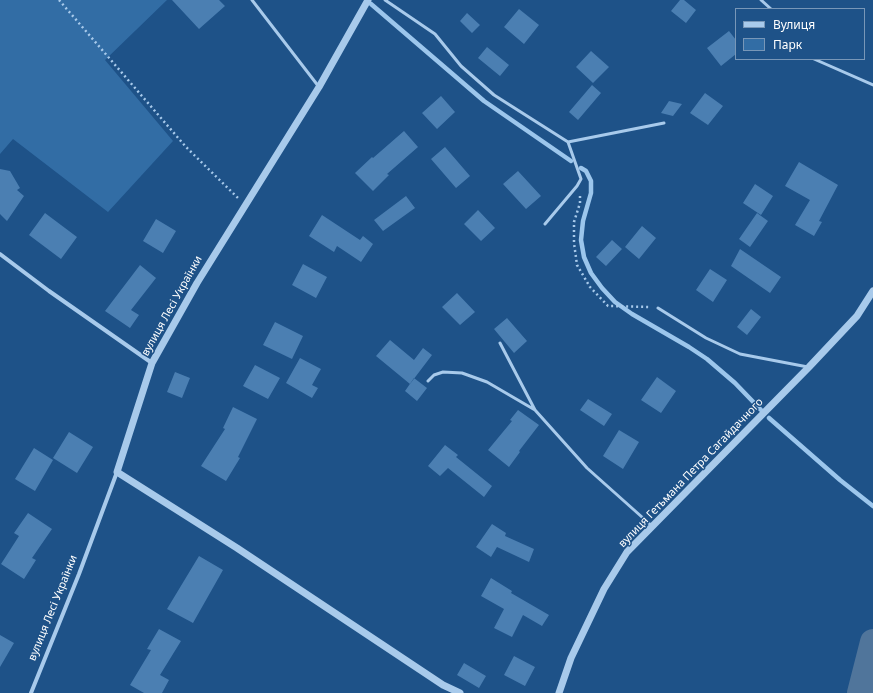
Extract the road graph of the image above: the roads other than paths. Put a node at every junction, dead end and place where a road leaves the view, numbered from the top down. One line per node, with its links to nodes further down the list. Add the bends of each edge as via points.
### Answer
1 (252, 0): 8 (lane)
2 (368, 0): 8 (street, вулиця Лесі Українки)
3 (385, 0): 10 (lane, via 435,34 461,66 494,95)
4 (761, 0): 5 (lane)
5 (769, 8)
6 (816, 60): 7 (lane)
7 (873, 85)
8 (319, 87): 16 (street, вулиця Лесі Українки, via 197,283)
9 (664, 123): 10 (lane)
10 (568, 142): 11 (lane, via 581,179)
11 (545, 224)
12 (0, 254): 16 (street)
13 (873, 291): 17 (street, вулиця Гетьмана Петра Сагайдачного, via 857,316)
14 (658, 308): 17 (lane, via 706,338 740,354)
15 (500, 344): 19 (lane)
16 (152, 363): 20 (street, вулиця Лесі Українки)
17 (810, 368): 21 (street, вулиця Гетьмана Петра Сагайдачного)
18 (428, 381): 19 (lane, via 434,375 443,372 462,373 487,382)
19 (535, 410): 21 (lane, via 587,468)
20 (117, 472): 22 (street, вулиця Лесі Українки); 23 (street, via 238,548 443,685)
21 (652, 526): 24 (street, вулиця Гетьмана Петра Сагайдачного, via 627,552 604,589 571,658)
22 (31, 693)
23 (460, 693)
24 (559, 693)

